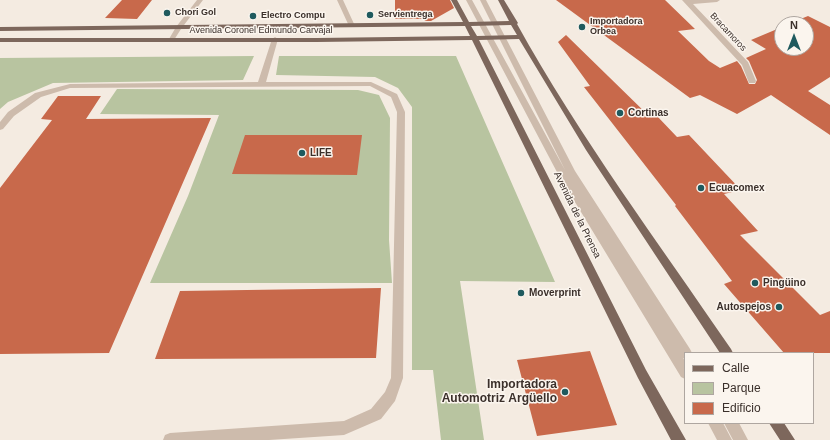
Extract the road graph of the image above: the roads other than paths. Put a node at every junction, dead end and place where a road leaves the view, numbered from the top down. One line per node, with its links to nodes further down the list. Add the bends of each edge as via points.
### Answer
1 (200, 0): 14 (street)
2 (340, 0): 13 (street)
3 (454, 0): 11 (main road, Avenida de la Prensa)
4 (469, 0): 12 (street)
5 (484, 0): 10 (street)
6 (501, 0): 9 (main road)
7 (717, 0): 8 (street)
8 (687, 2): 23 (street, Bracamoros, via 746,64)
9 (515, 23): 10 (main road, Avenida Coronel Edmundo Carvajal); 16 (main road)
10 (496, 24): 12 (main road, Avenida Coronel Edmundo Carvajal); 18 (street)
11 (468, 25): 12 (main road, Avenida Coronel Edmundo Carvajal); 13 (main road, Avenida Coronel Edmundo Carvajal); 21 (main road, Avenida de la Prensa)
12 (483, 25): 17 (street)
13 (352, 26): 14 (main road, Avenida Coronel Edmundo Carvajal)
14 (178, 28): 15 (main road, Avenida Coronel Edmundo Carvajal); 19 (street)
15 (0, 29)
16 (522, 37): 18 (main road, Avenida Coronel Edmundo Carvajal); 27 (main road, via 589,148)
17 (490, 38): 18 (main road, Avenida Coronel Edmundo Carvajal); 21 (main road, Avenida Coronel Edmundo Carvajal); 28 (street, via 563,174)
18 (503, 38): 26 (street, via 571,172)
19 (172, 39): 20 (main road, Avenida Coronel Edmundo Carvajal); 22 (main road, Avenida Coronel Edmundo Carvajal)
20 (275, 39): 21 (main road, Avenida Coronel Edmundo Carvajal); 24 (street)
21 (475, 39): 33 (main road, Avenida de la Prensa, via 642,374)
22 (0, 40)
23 (752, 81)
24 (261, 84): 25 (street, via 70,86 38,95 10,114); 32 (street, via 371,84 394,96 401,112 397,378 390,396 376,414 344,428)
25 (0, 126)
26 (685, 352)
27 (726, 352)
28 (684, 371)
29 (716, 424): 34 (street)
30 (732, 424): 35 (street)
31 (777, 424): 36 (main road)
32 (170, 440)
33 (679, 440)
34 (725, 440)
35 (741, 440)
36 (788, 440)

